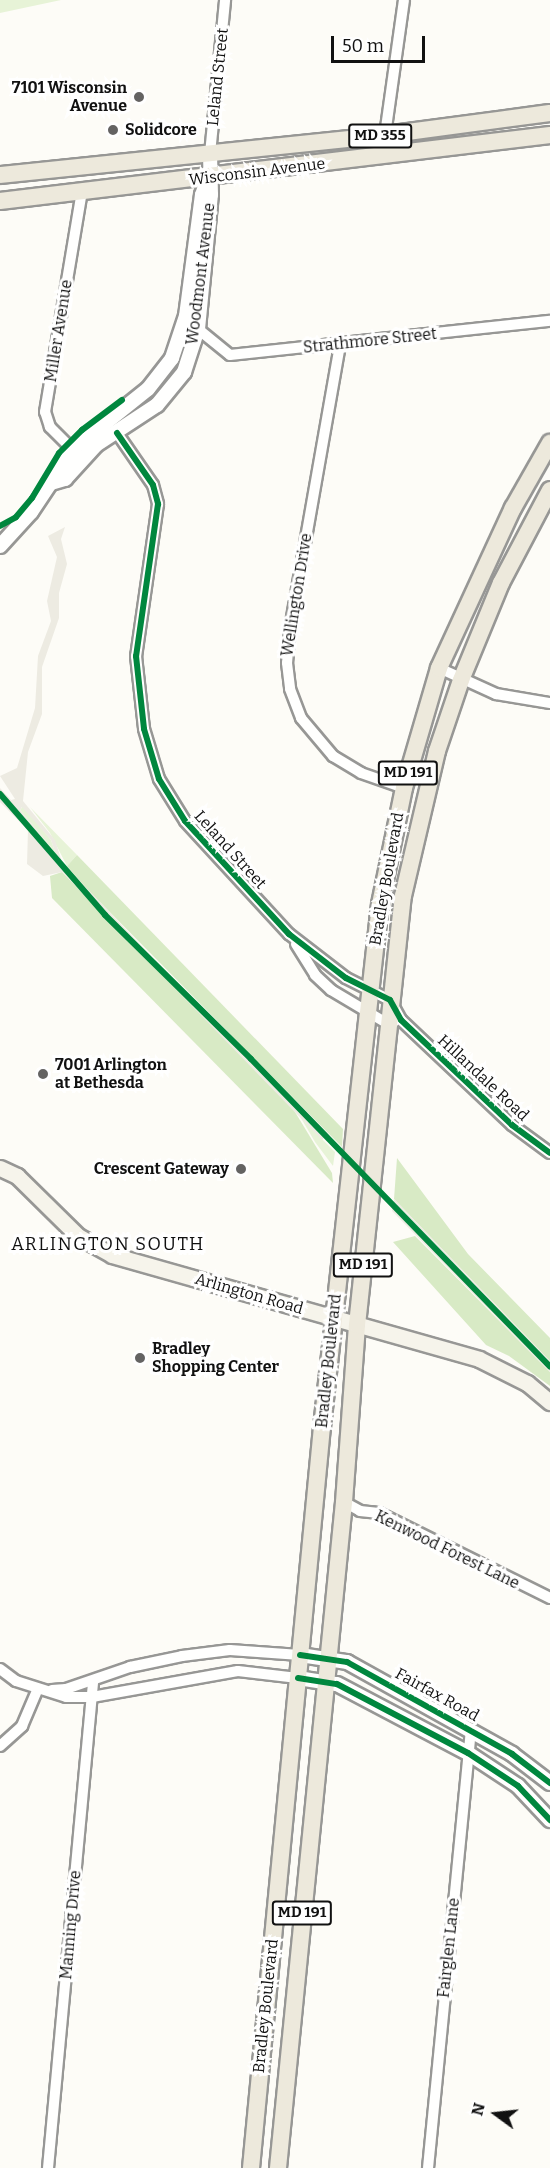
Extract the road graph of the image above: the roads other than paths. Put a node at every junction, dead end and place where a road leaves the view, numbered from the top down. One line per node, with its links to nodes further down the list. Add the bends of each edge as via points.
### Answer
1 (225, 0): 6 (street, Leland Street)
2 (404, 0): 4 (street)
3 (550, 113): 4 (main road, Wisconsin Avenue / MD 355)
4 (385, 135): 6 (main road, Wisconsin Avenue / MD 355)
5 (550, 135): 8 (main road, Wisconsin Avenue / MD 355)
6 (210, 154): 7 (main road, Wisconsin Avenue / MD 355); 8 (street, Woodmont Avenue)
7 (0, 176)
8 (208, 178): 9 (main road, Wisconsin Avenue / MD 355); 12 (street, Woodmont Avenue, via 211,195); 13 (street, Woodmont Avenue)
9 (82, 192): 10 (main road, Wisconsin Avenue / MD 355); 18 (street, Miller Avenue, via 45,412 50,426)
10 (0, 201)
11 (550, 321): 14 (street, Strathmore Street)
12 (198, 329): 14 (street, Strathmore Street, via 230,355); 15 (street, Woodmont Avenue)
13 (180, 338): 15 (street); 18 (street, Woodmont Avenue, via 155,383)
14 (339, 345): 24 (street, Wellington Drive, via 290,628 290,689 301,718 333,756 361,773)
15 (192, 351): 16 (street, Woodmont Avenue, via 167,396)
16 (117, 433): 18 (street, Woodmont Avenue); 25 (street, Leland Street, via 153,485 158,504 136,656 144,729 159,779 185,821)
17 (550, 443): 21 (main road, Bradley Boulevard / MD 191, via 520,492)
18 (77, 454): 20 (street, Woodmont Avenue, via 65,478 51,483)
19 (550, 490): 22 (main road, Bradley Boulevard / MD 191, via 501,583)
20 (0, 546)
21 (439, 668): 22 (street); 24 (main road, Bradley Boulevard / MD 191)
22 (461, 680): 23 (street, via 496,694); 27 (main road, Bradley Boulevard / MD 191, via 437,751 407,877)
23 (550, 704)
24 (404, 788): 26 (main road, Bradley Boulevard / MD 191, via 380,904)
25 (289, 934): 26 (street, Leland Street, via 346,978); 28 (street, Leland Street, via 315,975 331,990)
26 (369, 990): 27 (street, Leland Street); 28 (main road, Bradley Boulevard / MD 191)
27 (390, 1000): 29 (main road, Bradley Boulevard / MD 191)
28 (366, 1011): 29 (street, Leland Street); 32 (main road, Bradley Boulevard / MD 191)
29 (394, 1022): 30 (street, Hillandale Road); 33 (main road, Bradley Boulevard / MD 191)
30 (550, 1153)
31 (0, 1168): 32 (main road, Arlington Road, via 17,1176 78,1236 95,1247)
32 (333, 1318): 33 (main road, Arlington Road); 37 (main road, Bradley Boulevard / MD 191)
33 (357, 1324): 34 (main road, Arlington Road, via 479,1359 527,1383); 35 (main road, Bradley Boulevard / MD 191)
34 (550, 1402)
35 (344, 1502): 36 (street, Kenwood Forest Lane, via 360,1511 379,1513); 38 (main road, Bradley Boulevard / MD 191)
36 (550, 1598)
37 (300, 1655): 38 (street, Fairfax Road); 40 (main road, Bradley Boulevard / MD 191); 41 (street, Fairfax Road, via 230,1650 182,1656 130,1667)
38 (327, 1658): 42 (main road, Bradley Boulevard / MD 191); 45 (street, Fairfax Road, via 347,1662)
39 (0, 1669): 43 (street)
40 (298, 1678): 42 (street); 44 (street, via 238,1671); 51 (main road, Bradley Boulevard / MD 191)
41 (93, 1682): 43 (street, Fairfax Road, via 66,1689); 44 (street, Manning Drive)
42 (324, 1682): 47 (street, via 378,1703); 52 (main road, Bradley Boulevard / MD 191)
43 (37, 1690): 44 (street, via 66,1697); 46 (street, via 22,1726)
44 (92, 1697): 50 (street, Manning Drive)
45 (471, 1729): 47 (street, Fairglen Lane); 48 (street, Fairfax Road)
46 (0, 1746)
47 (468, 1753): 49 (street, via 518,1786); 53 (street, Fairglen Lane)
48 (550, 1783)
49 (550, 1820)
50 (48, 2168)
51 (251, 2168)
52 (278, 2168)
53 (428, 2168)

